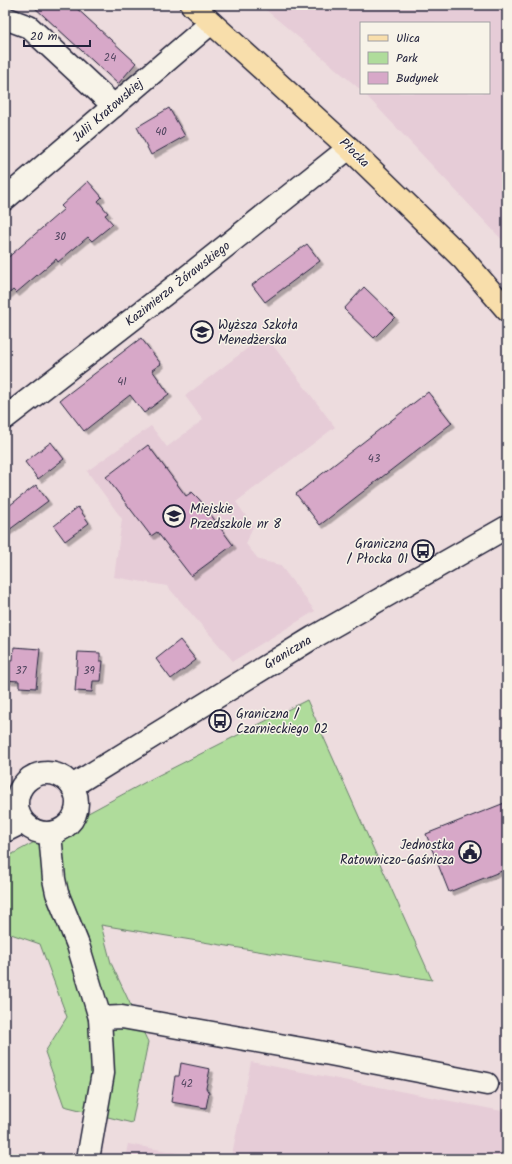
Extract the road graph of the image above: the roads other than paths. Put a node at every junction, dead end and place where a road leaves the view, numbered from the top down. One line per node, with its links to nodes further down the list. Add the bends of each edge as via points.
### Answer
1 (192, 5): 3 (main road, Płocka)
2 (5, 18): 4 (street, via 29,27)
3 (211, 23): 4 (street, Julii Kratowskiej); 5 (main road, Płocka)
4 (114, 106): 6 (street, Julii Kratowskiej)
5 (349, 148): 7 (main road, Płocka, via 463,259); 8 (street, Kazimierza Żórawskiego)
6 (5, 199)
7 (507, 310)
8 (5, 418)
9 (507, 527): 11 (street, Graniczna, via 314,637)
10 (13, 784): 11 (street, via 50,773 60,776); 12 (street, via 18,794)
11 (72, 786): 13 (street, via 77,799 77,809 73,818 67,826)
12 (14, 826): 13 (street)
13 (50, 833): 14 (street, via 57,893 78,946)
14 (100, 1018): 15 (street, via 122,1018); 16 (street, via 103,1073)
15 (487, 1084)
16 (88, 1159)

